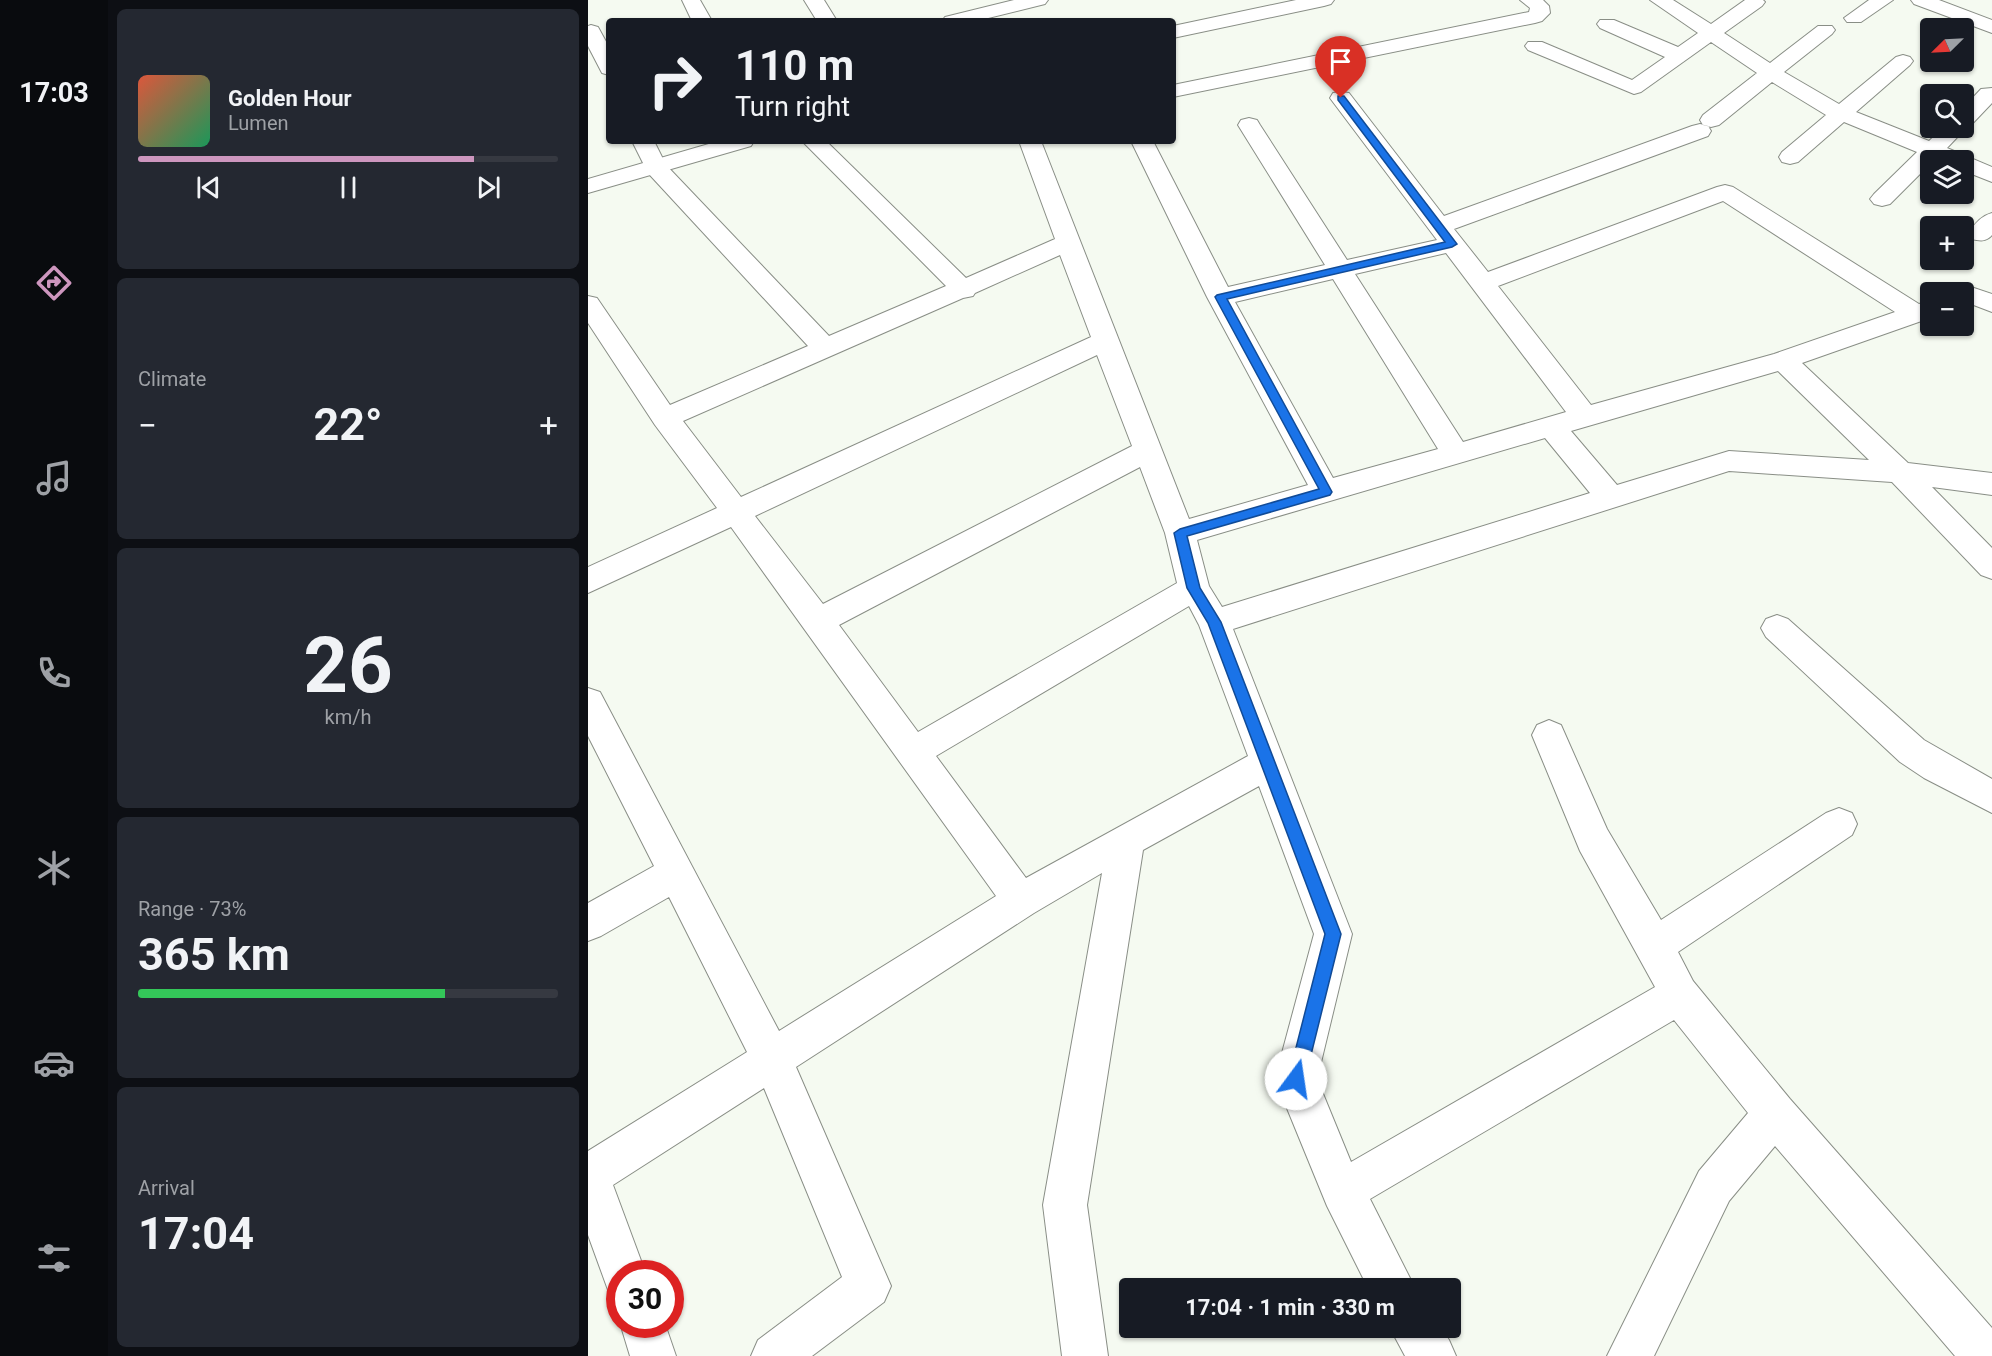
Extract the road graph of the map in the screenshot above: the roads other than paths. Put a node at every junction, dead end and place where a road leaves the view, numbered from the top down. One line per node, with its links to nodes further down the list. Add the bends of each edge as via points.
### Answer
1 (814, 0): 13 (street)
2 (1038, 0): 11 (street)
3 (1324, 0): 23 (street)
4 (1530, 0): 30 (street, via 1539,6 1540,13 1535,17)
5 (1660, 0): 24 (street)
6 (1883, 0): 15 (street)
7 (1921, 0): 16 (street)
8 (691, 2): 12 (street)
9 (1755, 2): 24 (street)
10 (1992, 6): 17 (street)
11 (979, 7): 14 (street)
12 (700, 18)
13 (825, 18)
14 (958, 18)
15 (1854, 18)
16 (1955, 18)
17 (1974, 18)
18 (1607, 24): 26 (street)
19 (1974, 25): 20 (street)
20 (1992, 27)
21 (1825, 30): 29 (street)
22 (591, 31): 28 (street)
23 (1176, 31)
24 (1711, 33): 26 (street); 29 (street)
25 (1534, 46): 26 (street, via 1634,88)
26 (1680, 56)
27 (1903, 62): 34 (street)
28 (606, 63)
29 (1771, 73): 34 (street); 51 (street, via 1706,126)
30 (1176, 90)
31 (1989, 94): 33 (street)
32 (1341, 98): 51 (street)
33 (1974, 109)
34 (1841, 114): 42 (street); 44 (street)
35 (1249, 125): 53 (street)
36 (1945, 138): 43 (street)
37 (644, 144): 46 (street)
38 (733, 144): 46 (street)
39 (816, 144): 55 (street)
40 (1031, 144): 52 (street)
41 (1144, 144): 57 (street)
42 (1929, 150)
43 (1932, 150)
44 (1790, 157)
45 (1920, 162): 50 (street)
46 (656, 168): 49 (street); 63 (street)
47 (1974, 168): 48 (street)
48 (1992, 175)
49 (588, 186)
50 (1882, 199)
51 (1445, 235): 53 (street); 54 (street)
52 (1067, 243): 55 (street); 62 (street)
53 (1341, 271): 57 (street); 69 (street)
54 (1483, 284): 60 (street, via 1725,192); 65 (street)
55 (964, 290): 63 (street)
56 (1974, 296): 59 (street)
57 (1220, 297): 72 (street)
58 (588, 304): 66 (street)
59 (1992, 304)
60 (1920, 310)
61 (1920, 313): 64 (street)
62 (1104, 341): 68 (street); 74 (street)
63 (826, 350): 66 (street)
64 (1783, 360): 65 (street); 70 (street)
65 (1585, 417): 67 (street)
66 (665, 418): 74 (street)
67 (1552, 427): 69 (street); 73 (street)
68 (1148, 450): 75 (street); 79 (street)
69 (1456, 454): 72 (street)
70 (1900, 472): 71 (street); 73 (street, via 1729,461); 76 (street)
71 (1992, 484)
72 (1326, 492): 75 (street)
73 (1611, 498): 80 (street)
74 (737, 513): 77 (street); 79 (street)
75 (1180, 533): 78 (street)
76 (1992, 567)
77 (588, 581)
78 (1194, 588): 80 (street); 84 (street)
79 (818, 621): 84 (street)
80 (1214, 622): 85 (street)
81 (1777, 628): 86 (street, via 1912,751)
82 (593, 724): 89 (street)
83 (1549, 735): 92 (street, via 1593,839)
84 (913, 752): 90 (street)
85 (1268, 763): 88 (street); 97 (street, via 1333,934 1296,1079)
86 (1992, 797)
87 (1839, 824): 92 (street)
88 (1126, 840): 90 (street); 104 (street, via 1065,1205)
89 (676, 873): 91 (street); 94 (street)
90 (1021, 901): 94 (street)
91 (588, 923)
92 (1655, 946): 93 (street)
93 (1679, 995): 95 (street); 97 (street)
94 (772, 1059): 96 (street); 103 (street, via 868,1286)
95 (1775, 1114): 106 (street, via 1714,1186); 107 (street)
96 (588, 1175): 98 (street)
97 (1342, 1191): 99 (street)
98 (619, 1260)
99 (1387, 1278)
100 (647, 1338): 102 (street)
101 (1420, 1338): 105 (street)
102 (653, 1356)
103 (774, 1356)
104 (1085, 1356)
105 (1432, 1356)
106 (1630, 1356)
107 (1986, 1356)

